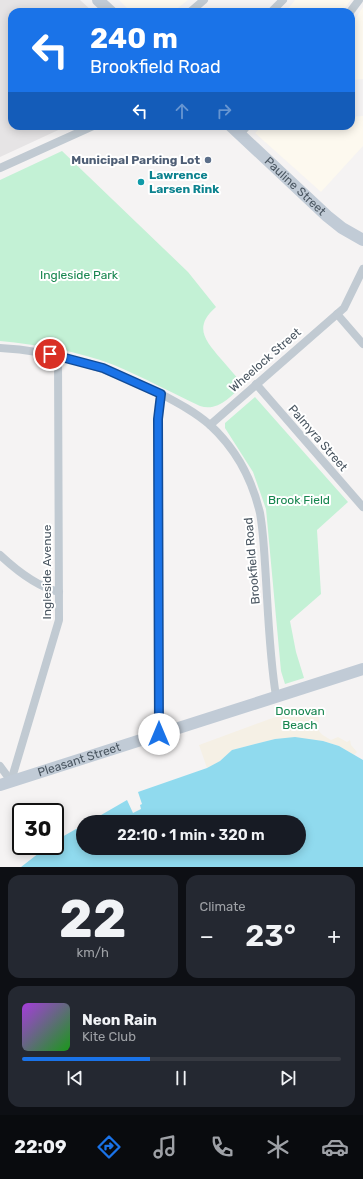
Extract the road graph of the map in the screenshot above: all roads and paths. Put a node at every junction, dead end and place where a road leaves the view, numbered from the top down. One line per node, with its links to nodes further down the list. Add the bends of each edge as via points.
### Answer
1 (98, 0): 4 (main road)
2 (204, 0): 5 (street)
3 (284, 0): 6 (street)
4 (107, 8)
5 (195, 8)
6 (275, 8)
7 (84, 130): 9 (street)
8 (241, 130): 10 (main road, Pauline Street, via 326,216)
9 (0, 168)
10 (363, 240)
11 (363, 269): 12 (street, Wheelock Street, via 347,303)
12 (337, 314): 13 (street); 16 (street, Wheelock Street)
13 (363, 344)
14 (0, 348): 15 (street, Brookfield Road, via 31,350)
15 (58, 356): 17 (street, Brookfield Road, via 103,368); 21 (street, Ingleside Avenue)
16 (256, 384): 18 (street, Wheelock Street); 19 (street, Palmyra Street)
17 (161, 394): 18 (street, Brookfield Road, via 189,409); 24 (street, via 158,419)
18 (210, 425): 23 (street, Brookfield Road, via 240,463 259,511)
19 (363, 507)
20 (0, 555): 21 (street, via 40,584)
21 (59, 592): 26 (street, Ingleside Avenue, via 57,632)
22 (363, 669): 23 (main road, Pleasant Street)
23 (276, 696): 24 (main road, Pleasant Street)
24 (159, 734): 26 (main road, Pleasant Street)
25 (0, 766): 26 (street)
26 (5, 783)

